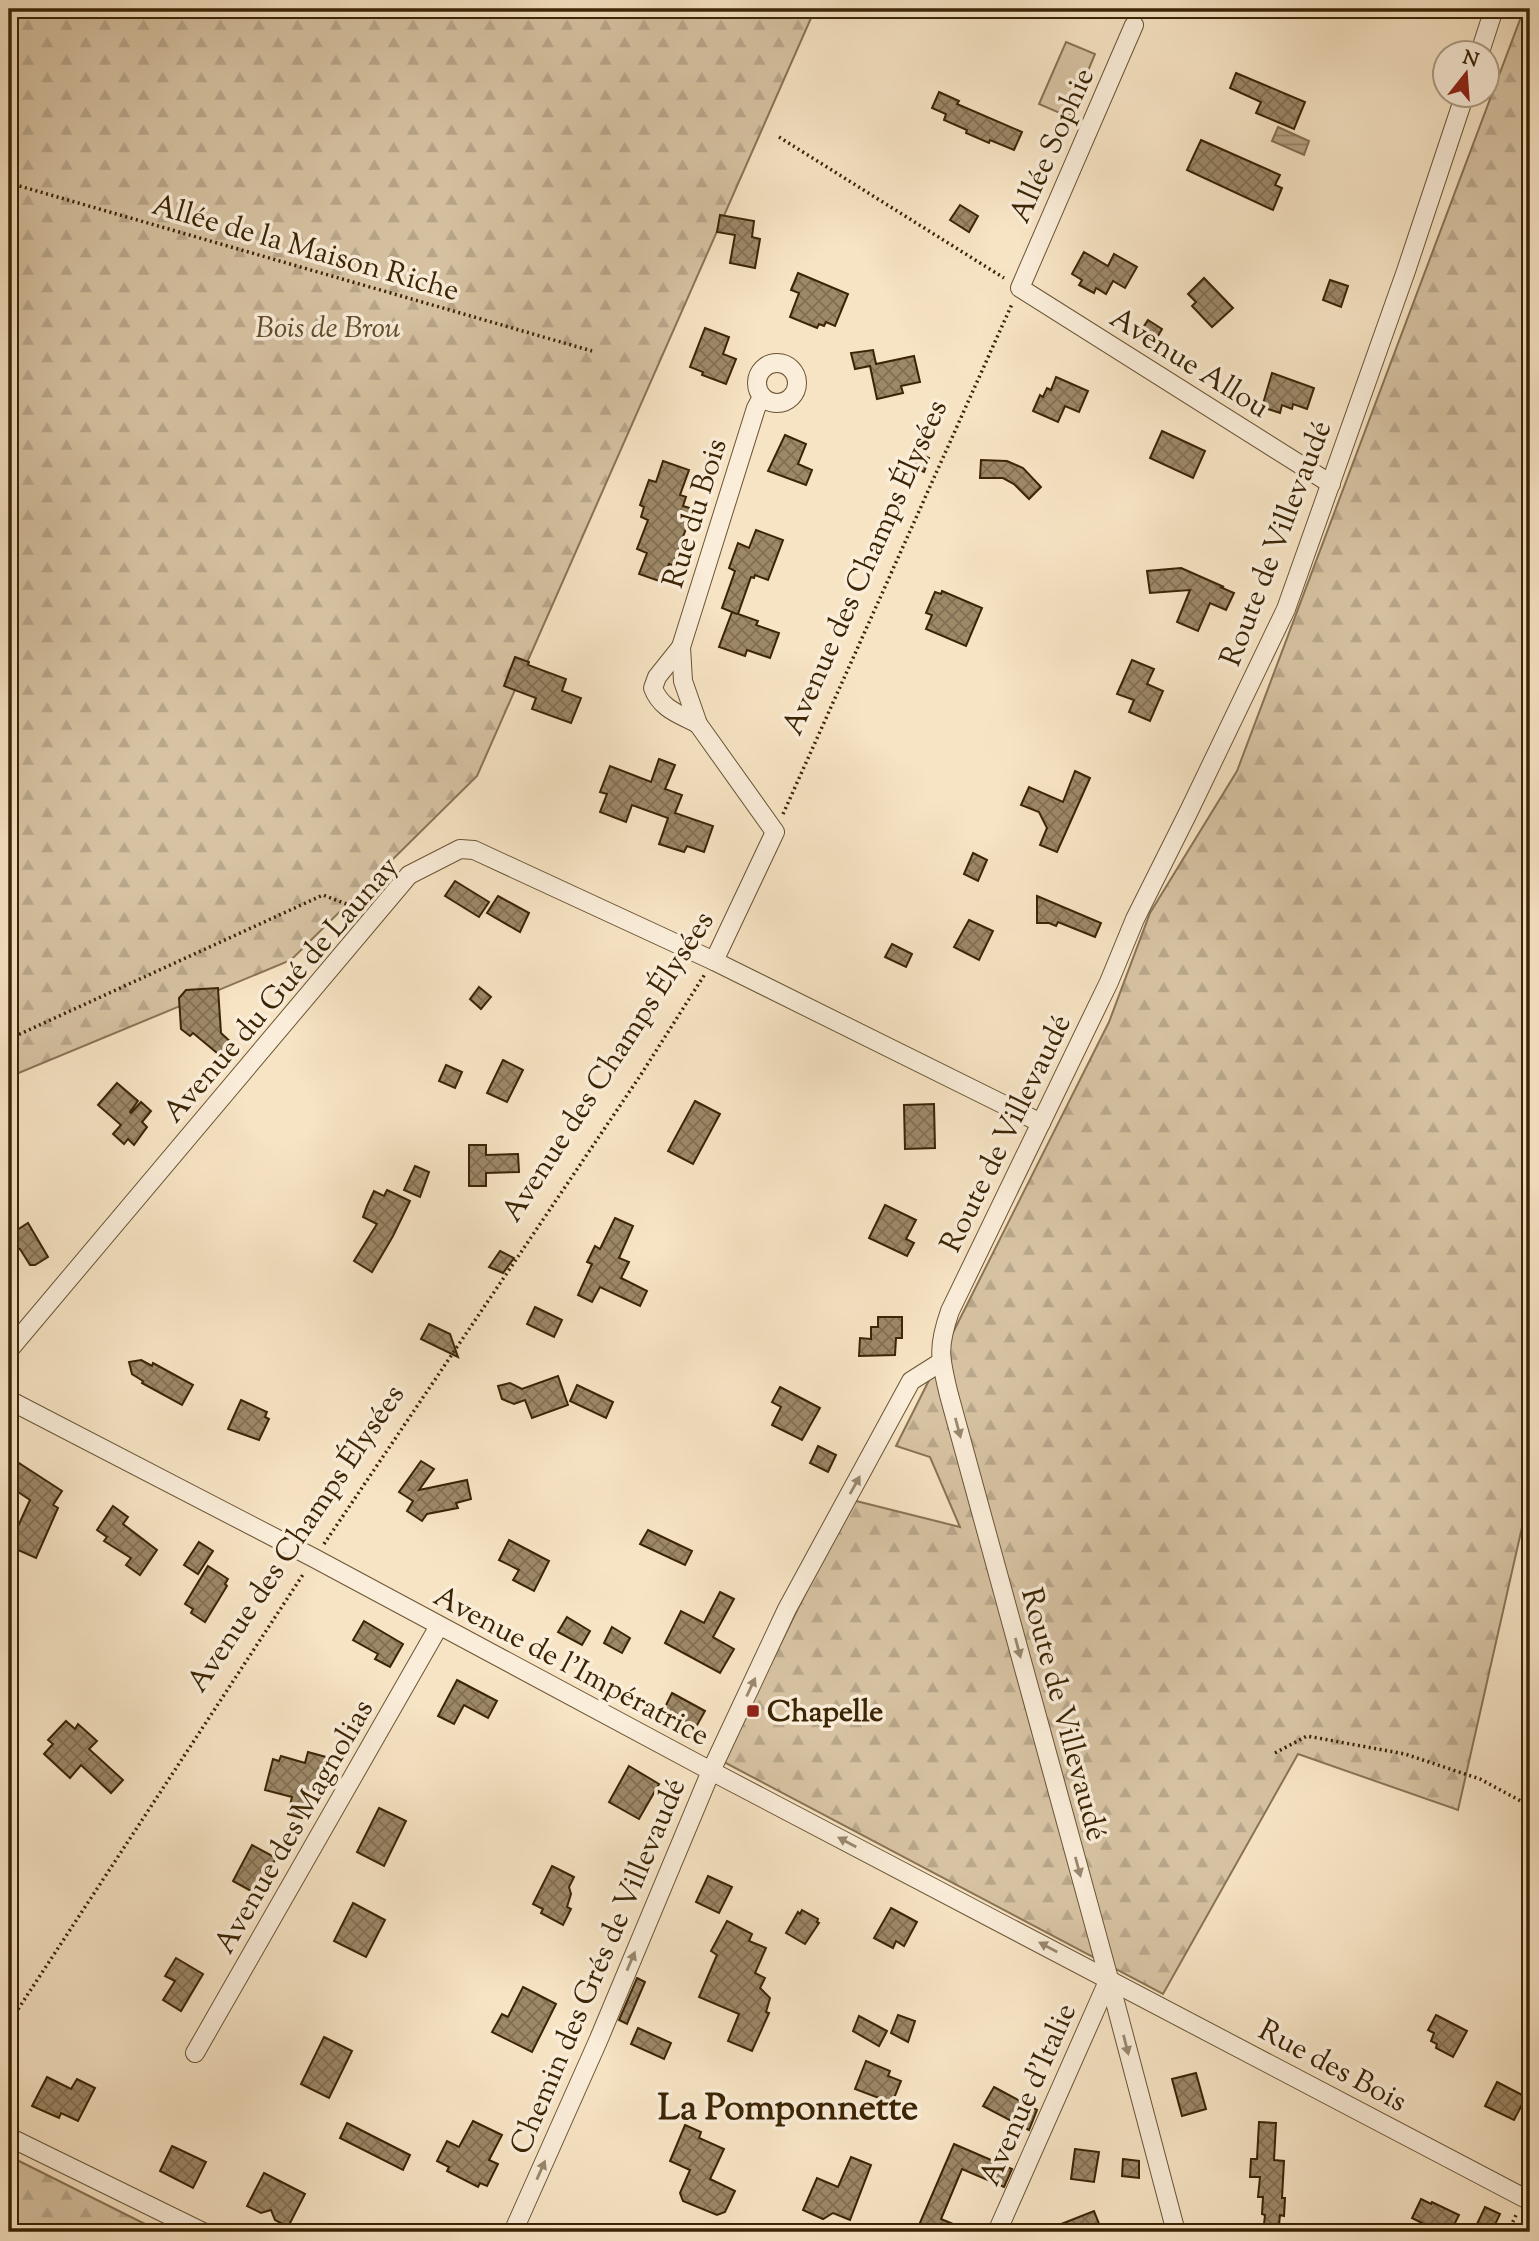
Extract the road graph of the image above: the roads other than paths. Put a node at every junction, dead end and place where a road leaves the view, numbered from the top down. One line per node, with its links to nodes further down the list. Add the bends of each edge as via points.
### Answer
1 (1494, 9): 3 (street)
2 (1134, 25): 5 (street, Allée Sophie)
3 (1485, 38)
4 (1460, 108): 7 (street, Route de Villevaudé)
5 (1020, 288): 7 (street, Avenue Allou)
6 (762, 397): 8 (street, Rue du Bois)
7 (1331, 484): 12 (street, Route de Villevaudé, via 1286,609)
8 (681, 647): 9 (street, Rue du Bois, via 683,681); 9 (street, Rue du Bois, via 653,688 669,709)
9 (698, 724): 10 (street, Rue du Bois)
10 (775, 832): 11 (street, Avenue des Champs Élysées)
11 (714, 961): 12 (street, Avenue du Gué de Launay); 13 (street, Avenue du Gué de Launay, via 474,850 460,849 408,875)
12 (1041, 1123): 14 (street, Route de Villevaudé, via 950,1311 941,1337)
13 (9, 1350)
14 (941, 1362): 17 (street, Chemin des Grés de Villevaudé, one-way to 14, via 787,1609 911,1381); 18 (street, Route de Villevaudé, one-way to 18)
15 (9, 1400): 16 (street, Avenue de l'Impératrice)
16 (439, 1626): 17 (street, Avenue de l'Impératrice); 19 (street, Avenue des Magnolias)
17 (711, 1771): 18 (street, Avenue de l'Impératrice, one-way to 17); 23 (street, Chemin des Grés de Villevaudé, one-way to 17)
18 (1109, 1979): 21 (street, Rue des Bois); 24 (street, Avenue d'Italie); 25 (street, Route de Villevaudé, one-way to 25)
19 (195, 2053)
20 (9, 2137): 22 (street)
21 (1530, 2201)
22 (202, 2232)
23 (513, 2232)
24 (997, 2232)
25 (1176, 2232)

